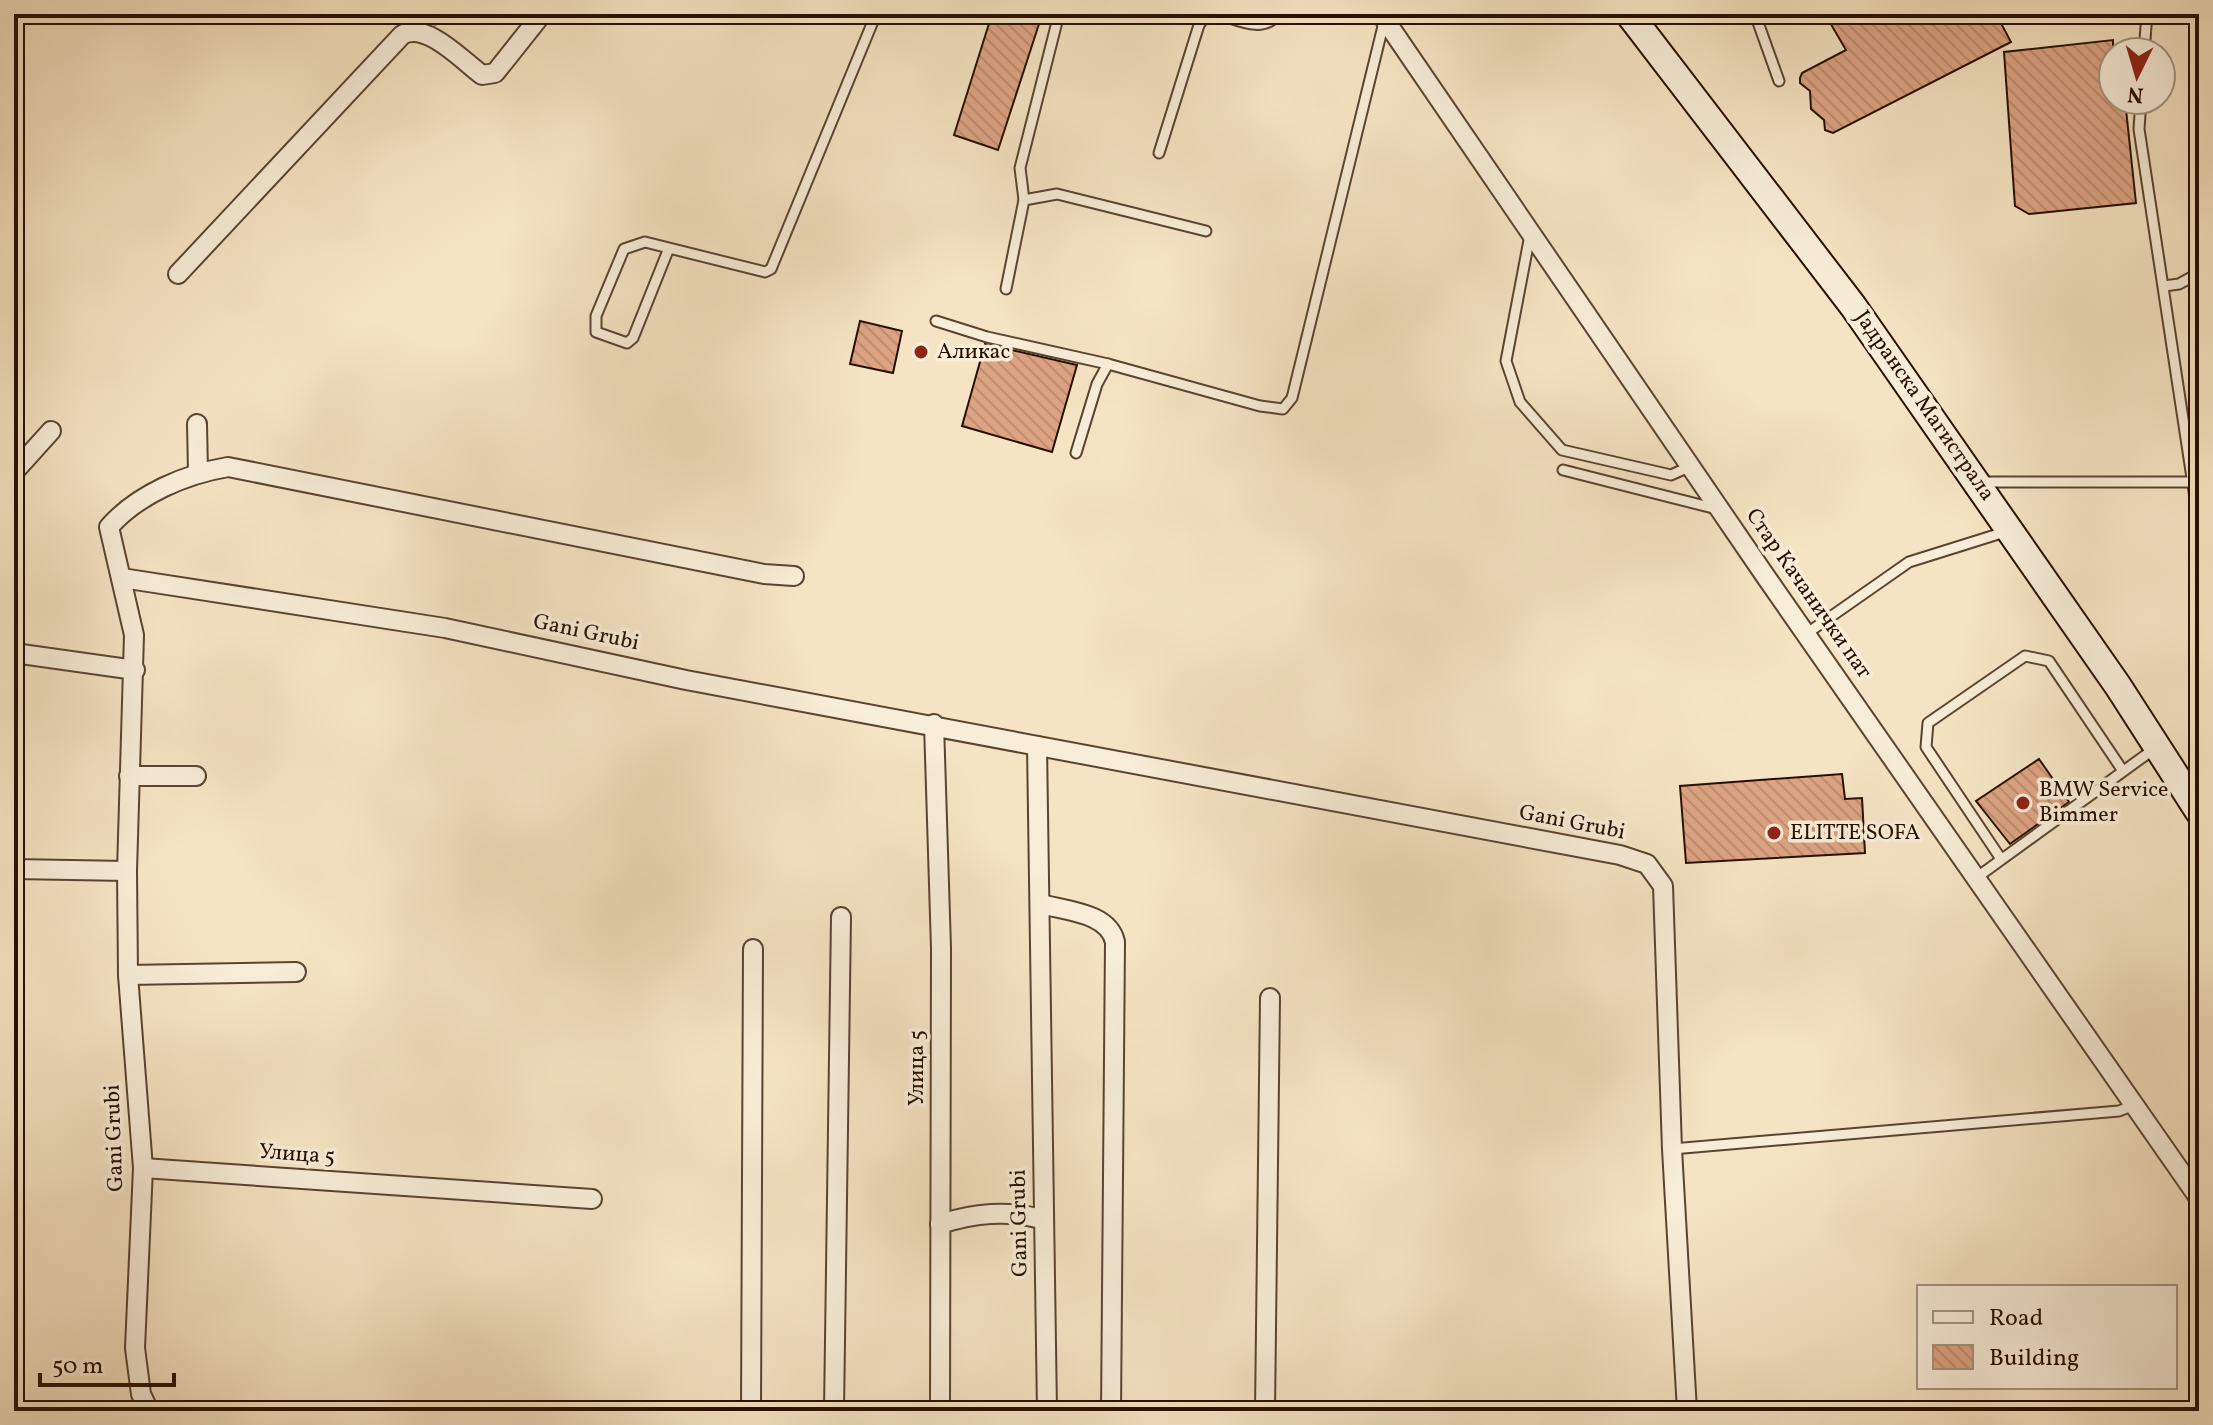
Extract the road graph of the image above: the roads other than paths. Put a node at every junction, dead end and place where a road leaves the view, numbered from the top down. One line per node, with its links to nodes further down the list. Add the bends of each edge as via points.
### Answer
1 (542, 14): 19 (street, via 489,76 423,32 402,35)
2 (876, 14): 17 (lane, via 771,269 765,272)
3 (1059, 14): 14 (lane, via 1020,168)
4 (1217, 14): 5 (lane, via 1260,26); 13 (lane, via 1206,15 1199,25)
5 (1278, 14)
6 (1629, 14): 32 (street, Јадранска Магистрала, via 1853,306)
7 (1755, 14): 11 (lane)
8 (2147, 14): 10 (lane)
9 (1383, 16): 16 (street, Стар Качанички пат); 23 (lane, via 1292,398 1283,409 1260,406)
10 (2145, 36)
11 (1779, 81)
12 (2140, 116): 20 (lane)
13 (1159, 153)
14 (1024, 200): 15 (lane, via 1057,194); 21 (lane)
15 (1206, 231)
16 (1530, 232): 28 (street, Стар Качанички пат); 28 (lane, via 1506,361 1520,402 1562,450 1671,475)
17 (669, 248): 17 (lane, via 645,242 624,249 596,316 596,332 627,343 633,338)
18 (2199, 273): 20 (lane)
19 (178, 274)
20 (2164, 286): 26 (lane)
21 (1006, 289)
22 (936, 321): 23 (lane)
23 (1108, 364): 27 (lane)
24 (197, 424): 31 (street)
25 (51, 431): 30 (street)
26 (2194, 448): 33 (lane)
27 (1076, 453)
28 (1691, 466): 34 (street, Стар Качанички пат)
29 (1563, 470): 34 (lane)
30 (14, 472)
31 (198, 472): 37 (street, Gani Grubi, via 247,470); 38 (street, Gani Grubi, via 144,499 109,527)
32 (1978, 482): 33 (lane); 36 (street, Јадранска Магистрала)
33 (2194, 482): 35 (lane)
34 (1721, 510): 39 (street, Стар Качанички пат)
35 (2199, 522)
36 (2011, 530): 39 (lane, via 1909,562); 44 (street, Јадранска Магистрала)
37 (794, 576)
38 (122, 578): 41 (street, Gani Grubi); 42 (street, Gani Grubi, via 445,628 686,680)
39 (1806, 634): 52 (street, Стар Качанички пат)
40 (14, 653): 41 (street)
41 (135, 670): 46 (street, Gani Grubi)
42 (934, 724): 43 (street, Gani Grubi); 65 (street, Улица 5, via 941,948)
43 (1037, 746): 53 (street, Gani Grubi); 60 (street, Gani Grubi, via 1647,864 1663,886)
44 (2157, 747): 45 (lane); 48 (street, Јадранска Магистрала)
45 (2123, 771): 49 (lane); 49 (lane, via 2049,661 2039,656 2025,656 1928,723 1926,747)
46 (129, 776): 47 (street); 51 (street, Gani Grubi)
47 (196, 776)
48 (2199, 812)
49 (2001, 859): 52 (lane)
50 (14, 869): 51 (street)
51 (127, 871): 57 (street, Gani Grubi)
52 (1976, 878): 59 (street, Стар Качанички пат)
53 (1041, 904): 64 (street, Gani Grubi); 71 (street, via 1104,922 1115,942)
54 (841, 917): 68 (street)
55 (753, 949): 67 (street)
56 (296, 972): 57 (street)
57 (128, 975): 61 (street, Gani Grubi)
58 (1270, 998): 72 (street)
59 (2134, 1105): 60 (lane, via 2119,1111 1985,1124); 62 (street, Стар Качанички пат)
60 (1672, 1149): 73 (street, Gani Grubi)
61 (143, 1168): 63 (street, Улица 5); 66 (street, Gani Grubi, via 135,1348 141,1394)
62 (2199, 1198)
63 (592, 1199)
64 (1042, 1219): 65 (street, via 990,1213); 70 (street, Gani Grubi)
65 (940, 1224): 69 (street, Улица 5)
66 (149, 1411)
67 (751, 1411)
68 (834, 1411)
69 (940, 1411)
70 (1047, 1411)
71 (1111, 1411)
72 (1265, 1411)
73 (1687, 1411)

